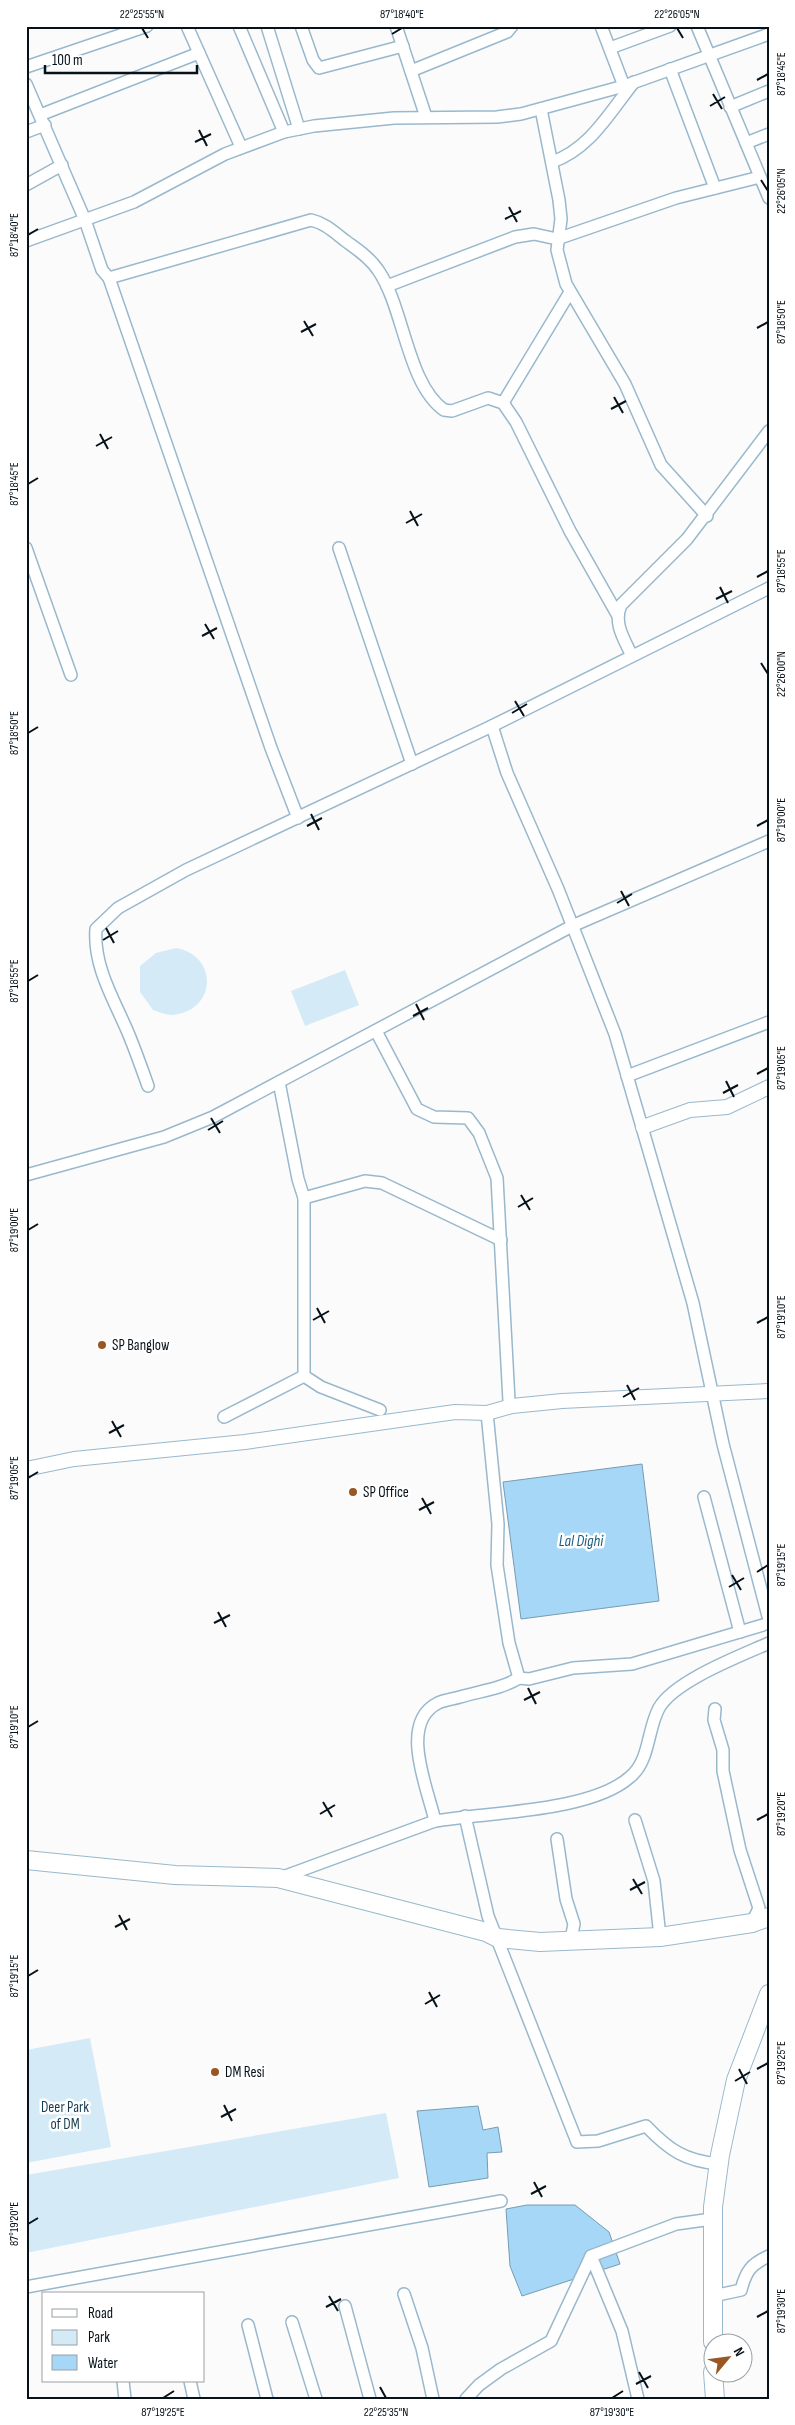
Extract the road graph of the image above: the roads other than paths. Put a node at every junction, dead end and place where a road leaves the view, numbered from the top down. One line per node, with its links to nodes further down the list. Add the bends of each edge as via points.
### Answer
1 (147, 26): 16 (street)
2 (187, 26): 14 (street)
3 (239, 26): 28 (street)
4 (267, 26): 26 (street)
5 (396, 26): 12 (street)
6 (512, 26): 18 (street, via 508,32)
7 (601, 26): 13 (street)
8 (670, 26): 13 (street)
9 (697, 26): 15 (street)
10 (304, 27): 12 (street, via 313,60 319,68)
11 (769, 34): 15 (street)
12 (403, 46): 18 (street)
13 (610, 48): 20 (street)
14 (199, 54): 25 (street); 31 (street)
15 (708, 55): 17 (street); 22 (street)
16 (26, 67)
17 (670, 69): 20 (street); 36 (street)
18 (411, 71): 24 (street)
19 (26, 84): 25 (street)
20 (629, 84): 23 (street); 32 (street, via 584,144 572,154)
21 (769, 91): 22 (street)
22 (730, 106): 30 (street)
23 (541, 109): 24 (street, via 497,117); 32 (street)
24 (426, 117): 26 (street, via 357,121)
25 (42, 120): 27 (street); 33 (street)
26 (299, 129): 28 (street)
27 (26, 132)
28 (284, 132): 31 (street)
29 (769, 134): 30 (street)
30 (746, 143): 34 (street)
31 (241, 147): 38 (street, via 134,202)
32 (552, 162): 39 (street, via 561,219)
33 (62, 165): 35 (street); 38 (street)
34 (760, 177): 36 (street); 37 (street)
35 (26, 185)
36 (716, 188): 39 (street)
37 (769, 198)
38 (85, 220): 40 (street); 41 (street, via 102,270)
39 (557, 239): 42 (street, via 534,234 515,237); 43 (street, via 562,272)
40 (26, 241)
41 (109, 278): 42 (street, via 311,220 328,228 373,262); 55 (street)
42 (387, 286): 44 (street, via 416,366 438,406 452,411 488,398)
43 (570, 292): 44 (street); 46 (street, via 625,384 661,464)
44 (502, 403): 50 (street, via 516,422 570,531)
45 (769, 431): 46 (street)
46 (707, 516): 50 (street, via 628,597)
47 (26, 548): 52 (street)
48 (339, 548): 54 (street)
49 (769, 588): 51 (street)
50 (617, 614): 51 (street)
51 (632, 656): 53 (street)
52 (71, 675)
53 (492, 726): 54 (street); 57 (street, via 507,773)
54 (412, 764): 55 (street)
55 (298, 818): 62 (street, via 186,870 118,908 96,929 95,946 106,983)
56 (769, 841): 57 (street)
57 (572, 926): 59 (street); 60 (street, via 615,1034)
58 (769, 1022): 60 (street)
59 (376, 1031): 61 (street); 67 (street, via 417,1110 434,1117 468,1118 479,1133 498,1178)
60 (627, 1076): 64 (street)
61 (279, 1082): 65 (street, via 213,1117 164,1137); 66 (street)
62 (148, 1086)
63 (769, 1087): 64 (street, via 727,1107 690,1110)
64 (643, 1127): 70 (street, via 693,1304)
65 (26, 1175)
66 (304, 1198): 67 (street, via 364,1181 382,1183); 68 (street)
67 (501, 1240): 71 (street, via 509,1401)
68 (304, 1376): 72 (street, via 321,1388); 74 (street)
69 (769, 1391): 70 (street)
70 (712, 1393): 71 (street); 77 (street)
71 (512, 1406): 73 (street)
72 (380, 1410)
73 (487, 1413): 75 (street, via 455,1412 245,1442 74,1459); 80 (street, via 498,1524 497,1565 509,1644)
74 (224, 1417)
75 (26, 1469)
76 (704, 1497): 78 (street)
77 (766, 1622): 78 (street)
78 (740, 1632): 80 (street, via 632,1664 572,1668 529,1680)
79 (769, 1642): 82 (street, via 699,1676 674,1692 660,1707 641,1766 616,1788 560,1805)
80 (518, 1678): 83 (street, via 506,1686 438,1703 428,1711 419,1726 422,1779)
81 (715, 1709): 89 (street, via 714,1720 723,1750 723,1771 740,1850 759,1908)
82 (465, 1816): 83 (street); 91 (street, via 488,1916)
83 (435, 1820): 87 (street)
84 (635, 1820): 90 (street, via 654,1881)
85 (557, 1839): 92 (street, via 566,1899 574,1924)
86 (26, 1860): 87 (main road, via 175,1875)
87 (278, 1878): 91 (main road, via 384,1904)
88 (769, 1917): 89 (main road)
89 (752, 1923): 90 (main road)
90 (660, 1937): 92 (main road)
91 (498, 1938): 92 (main road, via 540,1942); 94 (street, via 577,2142 598,2141 646,2126 680,2154 696,2162)
92 (571, 1939)
93 (769, 1994): 94 (main road, via 736,2080)
94 (719, 2164): 96 (main road)
95 (501, 2200): 99 (street)
96 (712, 2219): 97 (street, via 676,2224); 101 (main road)
97 (591, 2256): 115 (street, via 551,2341 500,2369); 116 (street, via 622,2331)
98 (769, 2256): 101 (street, via 758,2261 745,2274 741,2290)
99 (26, 2287)
100 (404, 2294): 114 (street, via 422,2348)
101 (712, 2296): 105 (main road)
102 (345, 2306): 113 (street)
103 (292, 2322): 112 (street)
104 (248, 2325): 111 (street)
105 (713, 2332)
106 (123, 2382): 109 (street)
107 (190, 2382): 110 (street)
108 (714, 2382): 117 (main road)
109 (125, 2399)
110 (194, 2399)
111 (268, 2399)
112 (316, 2399)
113 (370, 2399)
114 (433, 2399)
115 (466, 2399)
116 (638, 2399)
117 (715, 2399)

